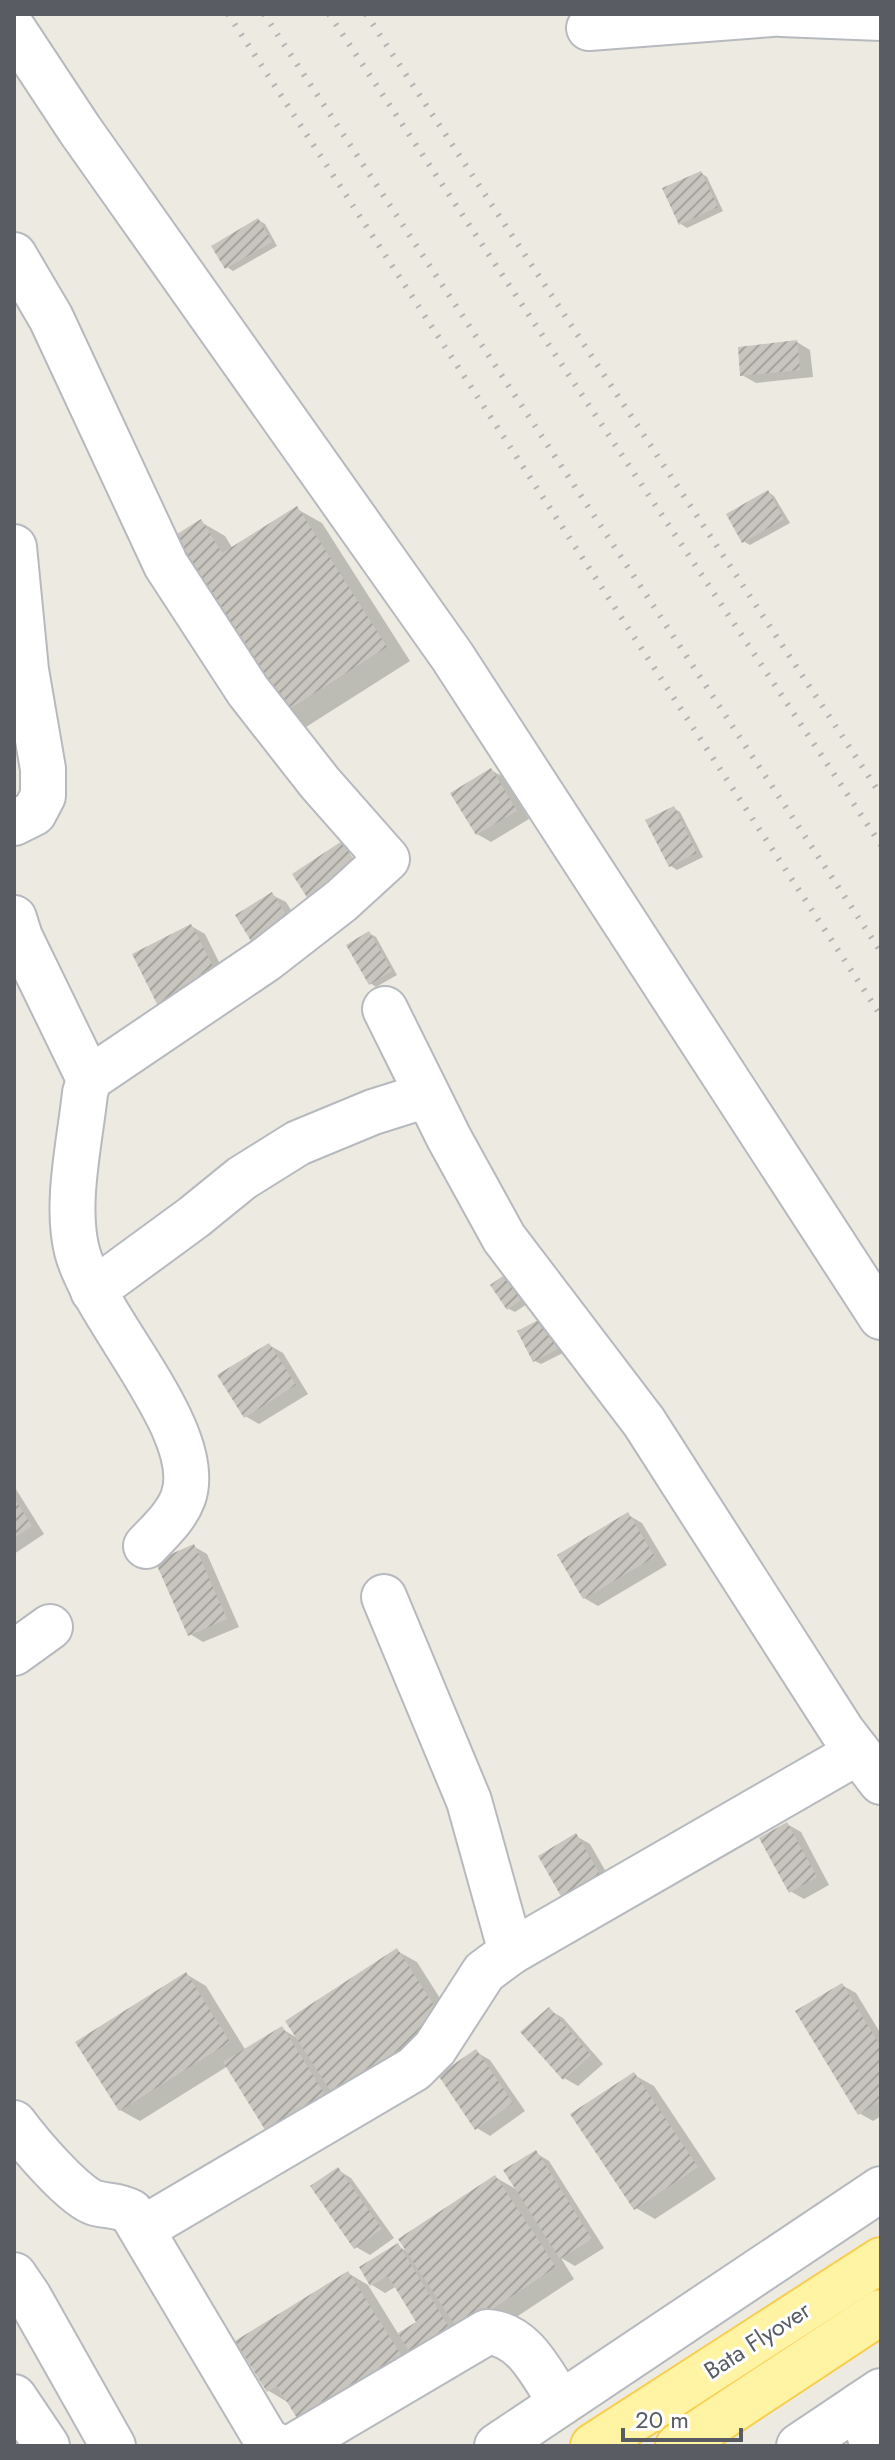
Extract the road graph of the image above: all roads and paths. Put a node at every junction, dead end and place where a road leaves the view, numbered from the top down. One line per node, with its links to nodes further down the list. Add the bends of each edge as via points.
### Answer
1 (772, 14): 4 (street)
2 (781, 14): 3 (street)
3 (881, 18)
4 (589, 28)
5 (14, 30): 15 (street, via 452,656)
6 (14, 255): 12 (street, via 51,318 166,565 248,691 387,859 265,960)
7 (14, 547): 8 (street)
8 (20, 671): 9 (street, via 43,769 43,796 34,813)
9 (14, 823)
10 (14, 918): 12 (street)
11 (385, 1009): 13 (street)
12 (89, 1079): 14 (street, via 73,1202 76,1248)
13 (427, 1095): 14 (street, via 298,1143 242,1178); 20 (street, via 504,1238 644,1422)
14 (93, 1291): 16 (street, via 175,1430 185,1464 183,1497)
15 (881, 1317)
16 (146, 1546)
17 (384, 1597): 21 (street, via 469,1801)
18 (50, 1627): 19 (street)
19 (14, 1653)
20 (870, 1767): 21 (street)
21 (511, 1952): 24 (street, via 484,1972 435,2048 414,2069)
22 (14, 2123): 24 (street, via 78,2195 117,2204 131,2212)
23 (881, 2189): 30 (street)
24 (142, 2229): 31 (street)
25 (881, 2260): 35 (main road, Bata Flyover)
26 (14, 2275): 33 (street)
27 (881, 2312): 36 (main road, Bata Flyover)
28 (14, 2397): 32 (street)
29 (870, 2398): 37 (street); 38 (street)
30 (561, 2403): 31 (street, via 522,2345 487,2332); 34 (street)
31 (274, 2445)
32 (47, 2446)
33 (113, 2446)
34 (497, 2446)
35 (593, 2446)
36 (678, 2446)
37 (799, 2446)
38 (873, 2446)

